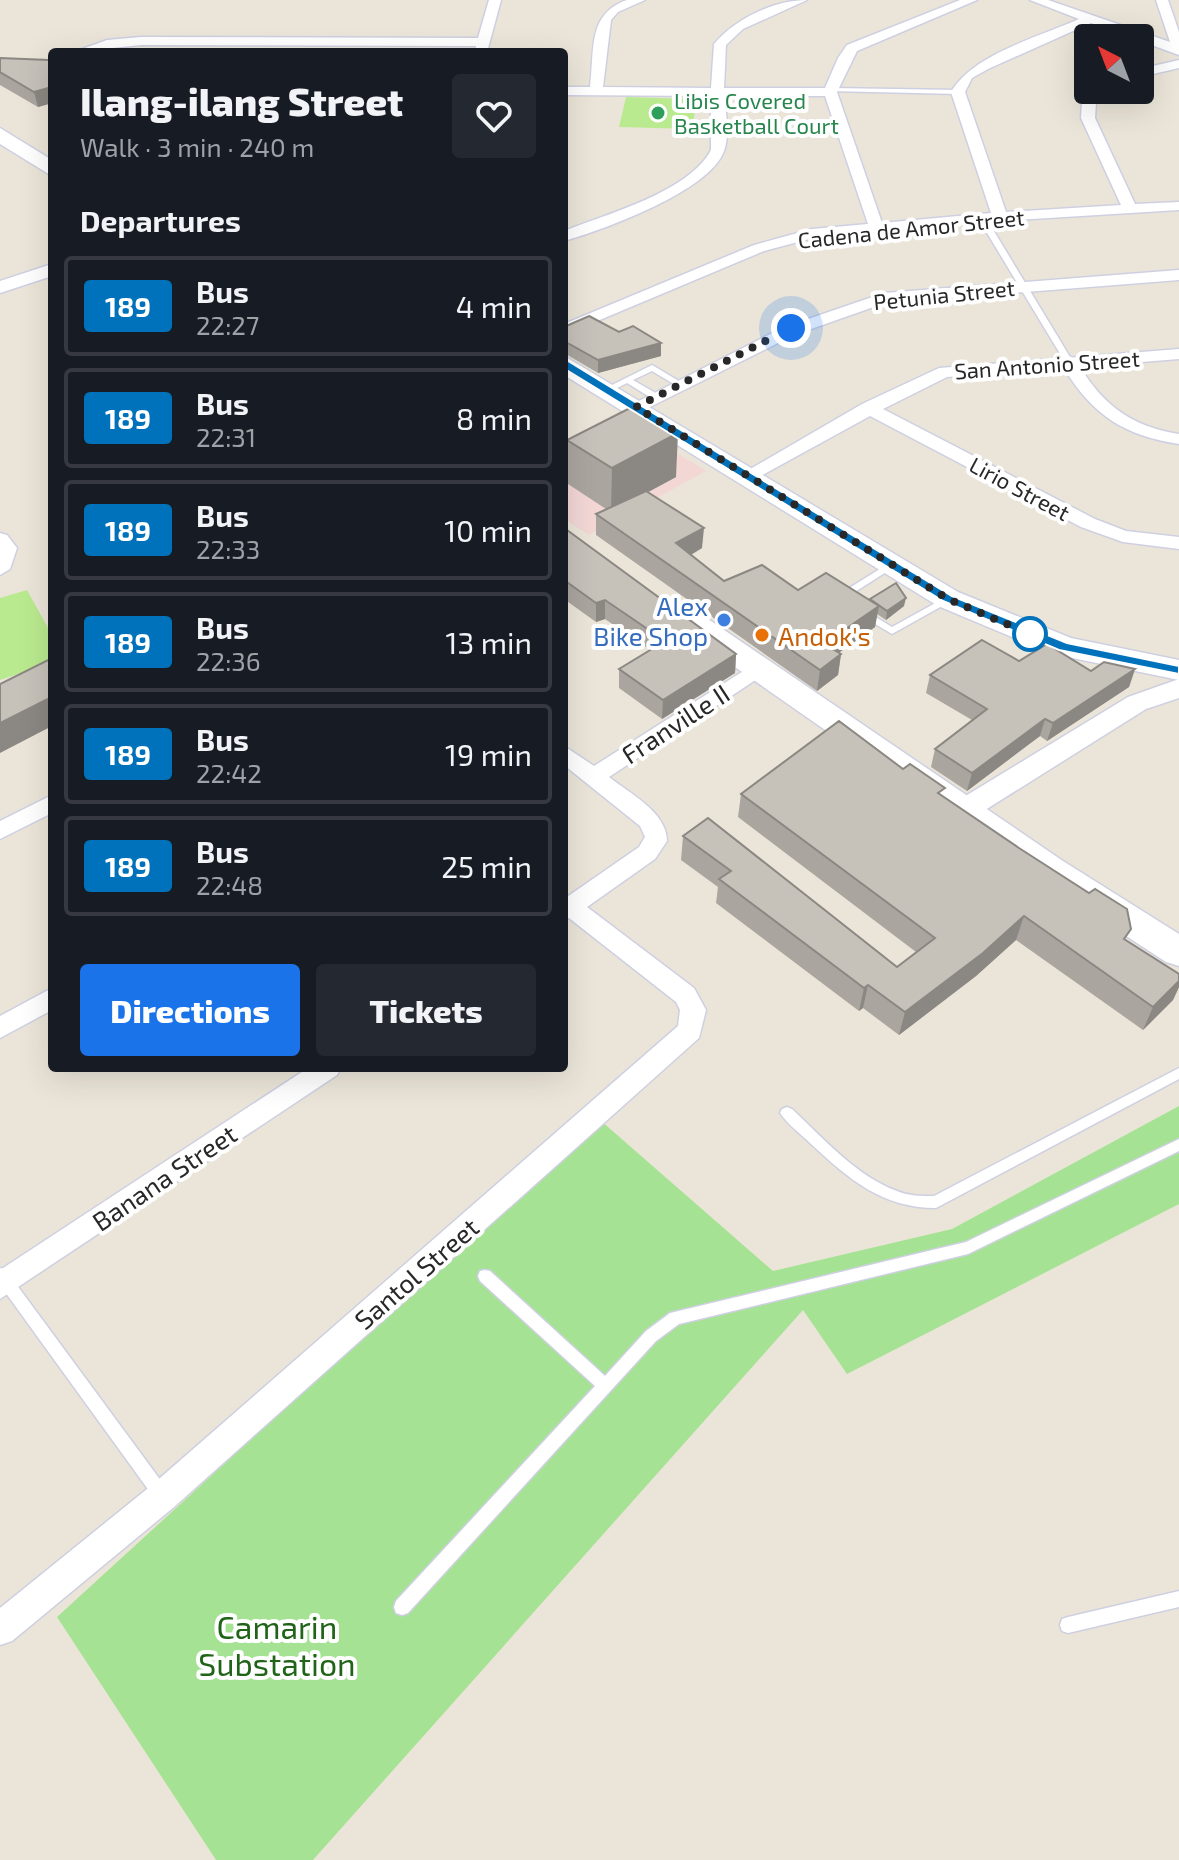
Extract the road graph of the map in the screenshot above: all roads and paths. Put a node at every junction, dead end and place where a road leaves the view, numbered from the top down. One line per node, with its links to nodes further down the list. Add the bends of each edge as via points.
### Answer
1 (495, 0): 9 (street)
2 (639, 0): 14 (street, via 614,9 605,19)
3 (801, 0): 16 (street, via 728,34 717,54)
4 (971, 0): 17 (street, via 852,48)
5 (1036, 0): 7 (street)
6 (1162, 0): 11 (street)
7 (1090, 19): 11 (street); 18 (street, via 983,66 967,76)
8 (241, 47): 9 (street); 10 (street, via 141,41)
9 (481, 47)
10 (94, 48)
11 (1179, 50)
12 (1179, 64): 13 (street)
13 (1154, 70)
14 (596, 90): 15 (street); 16 (street)
15 (568, 91)
16 (718, 91): 17 (street); 27 (street, via 718,152 706,171)
17 (830, 91): 18 (lane); 26 (street)
18 (958, 92): 24 (street)
19 (1089, 104): 23 (street, via 1088,118)
20 (0, 134): 21 (main road)
21 (48, 167)
22 (1179, 206): 23 (street, Cadena de Amor Street)
23 (1130, 209): 24 (street, Cadena de Amor Street)
24 (1000, 217): 25 (street, Cadena de Amor Street)
25 (982, 218): 26 (street, Cadena de Amor Street); 30 (lane)
26 (876, 227): 32 (street, Cadena de Amor Street, via 812,234 759,248)
27 (568, 234)
28 (48, 271): 31 (street)
29 (1179, 275): 30 (street, Petunia Street)
30 (1025, 285): 34 (lane); 36 (street, Petunia Street, via 884,298 839,309)
31 (0, 287)
32 (568, 328)
33 (1179, 354): 34 (street, San Antonio Street)
34 (1069, 362): 38 (street, San Antonio Street, via 945,372); 39 (street, via 1103,411 1134,430)
35 (568, 366): 37 (main road)
36 (680, 384): 37 (street, Petunia Street); 37 (lane, via 652,368)
37 (632, 393): 40 (main road)
38 (868, 408): 40 (street, San Antonio Street); 42 (street, Lirio Street, via 1088,523 1123,536)
39 (1179, 439)
40 (749, 475): 43 (main road)
41 (0, 539): 44 (street, via 7,548)
42 (1179, 543)
43 (891, 565): 45 (main road); 45 (lane, via 841,597 891,631)
44 (0, 569)
45 (948, 599): 47 (main road, via 1064,647)
46 (667, 604): 48 (main road)
47 (1165, 668): 50 (street)
48 (756, 670): 52 (street, Franville II); 54 (main road)
49 (1179, 688): 50 (street)
50 (1137, 703): 54 (street)
51 (568, 757): 52 (street)
52 (593, 777): 56 (street, via 648,820 657,840 647,853)
53 (48, 805): 55 (street)
54 (964, 810): 58 (main road)
55 (0, 831)
56 (568, 908)
57 (568, 910): 68 (street, Santol Street, via 685,995 693,1010 690,1031)
58 (1179, 952)
59 (48, 1000): 60 (street)
60 (0, 1028)
61 (322, 1072): 66 (street, Banana Street)
62 (1179, 1073): 63 (lane, via 936,1202 890,1197)
63 (787, 1113)
64 (1179, 1145): 67 (lane, via 968,1248 675,1318 651,1336)
65 (485, 1276): 67 (lane)
66 (2, 1281): 68 (lane)
67 (606, 1387): 70 (lane)
68 (163, 1496): 72 (street, Santol Street)
69 (1179, 1599): 71 (lane)
70 (402, 1607)
71 (1068, 1625)
72 (0, 1629)

